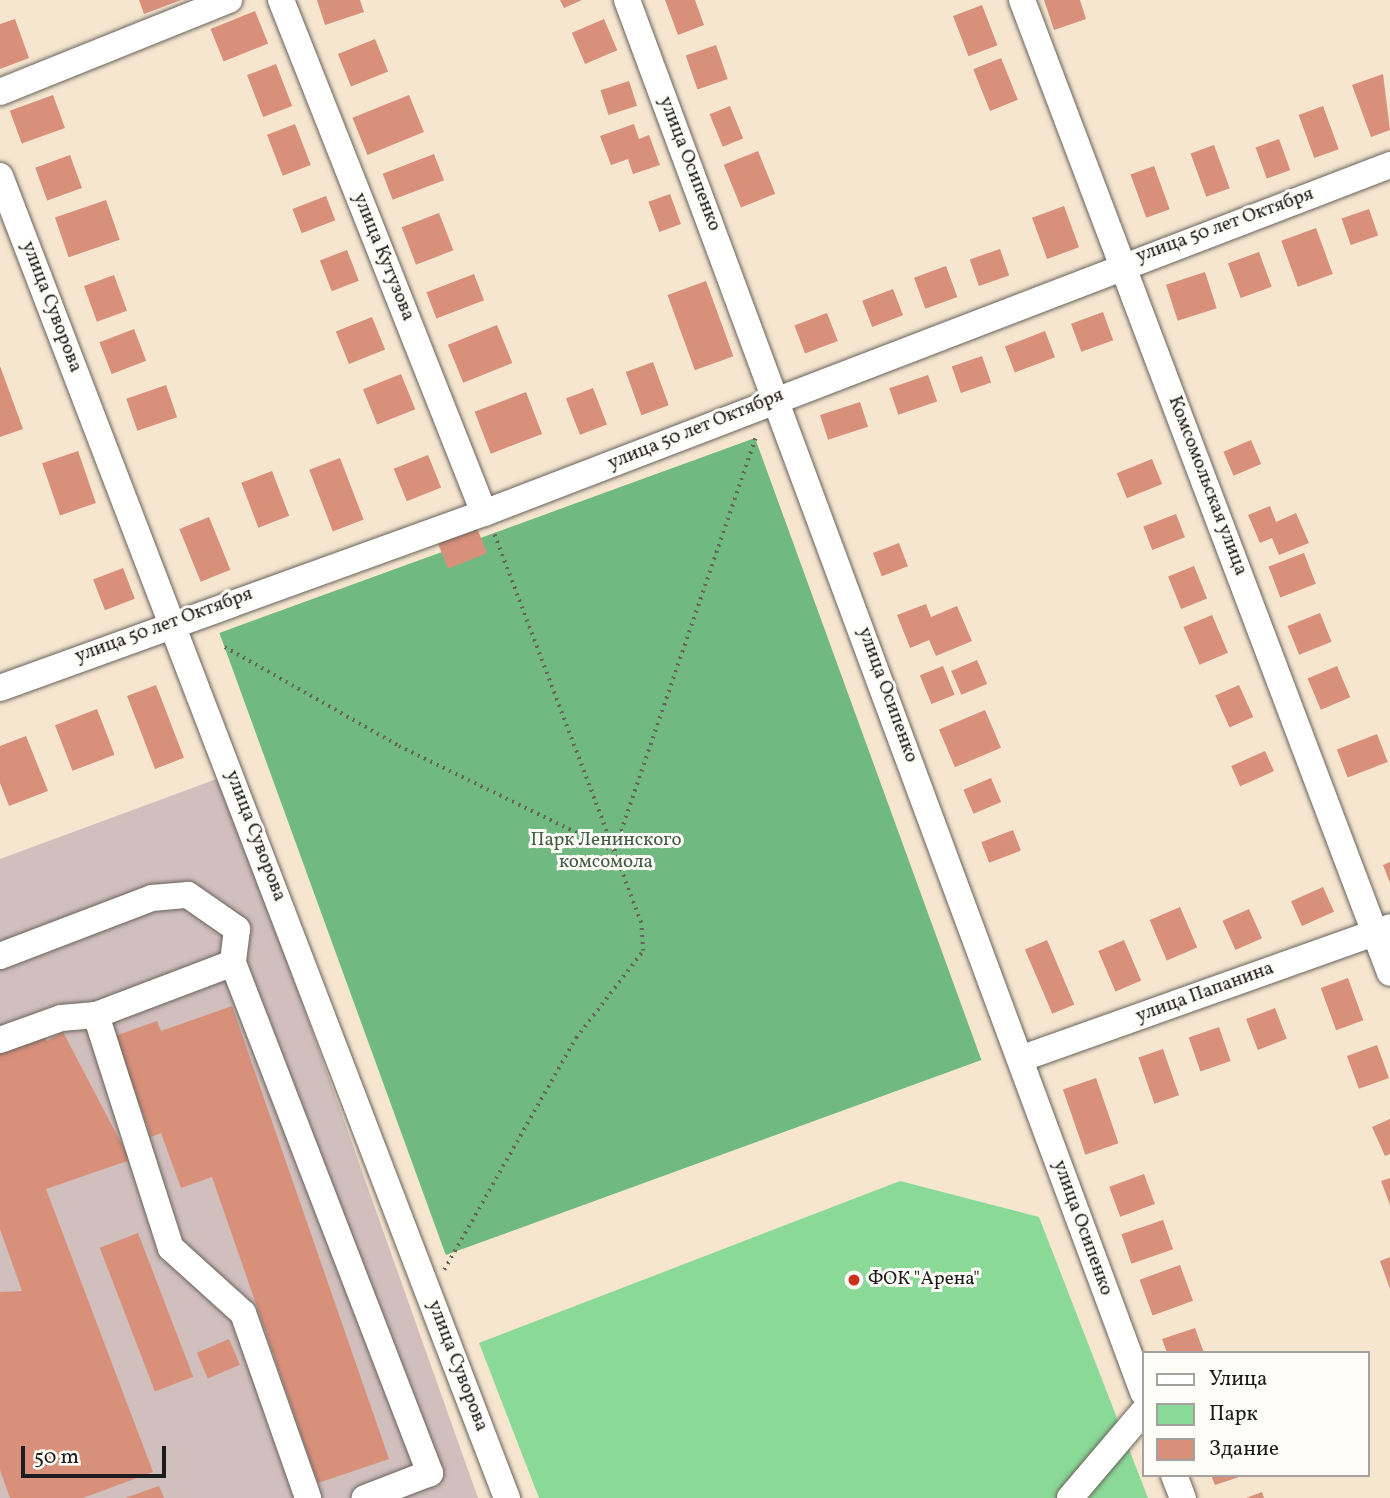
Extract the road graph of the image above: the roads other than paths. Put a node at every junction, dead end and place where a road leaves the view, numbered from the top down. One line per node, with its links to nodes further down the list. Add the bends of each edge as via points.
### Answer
1 (229, 0): 5 (street)
2 (281, 0): 10 (street, улица Кутузова)
3 (627, 0): 9 (street, улица Осипенко)
4 (1022, 0): 8 (street, Комсомольская улица)
5 (0, 92)
6 (1390, 165): 8 (street, улица 50 лет Октября)
7 (0, 176): 11 (street, улица Суворова)
8 (1123, 263): 9 (street, улица 50 лет Октября); 13 (street, Комсомольская улица)
9 (778, 397): 10 (street, улица 50 лет Октября); 19 (street, улица Осипенко)
10 (489, 524): 11 (street, улица 50 лет Октября)
11 (173, 621): 12 (street, улица 50 лет Октября); 25 (street, улица Суворова)
12 (0, 688)
13 (1382, 930): 16 (street, Комсомольская улица); 19 (street, улица Папанина)
14 (0, 956): 15 (street, via 152,898 188,895 237,929)
15 (233, 963): 17 (street); 23 (street, via 430,1473)
16 (1390, 973)
17 (96, 1015): 18 (street, via 61,1018); 24 (street, via 171,1248 243,1313)
18 (0, 1040)
19 (1020, 1059): 20 (street, улица Осипенко)
20 (1142, 1389)
21 (1142, 1413): 26 (street)
22 (1175, 1477): 27 (street)
23 (377, 1496)
24 (308, 1498)
25 (507, 1498)
26 (1070, 1498)
27 (1183, 1498)

